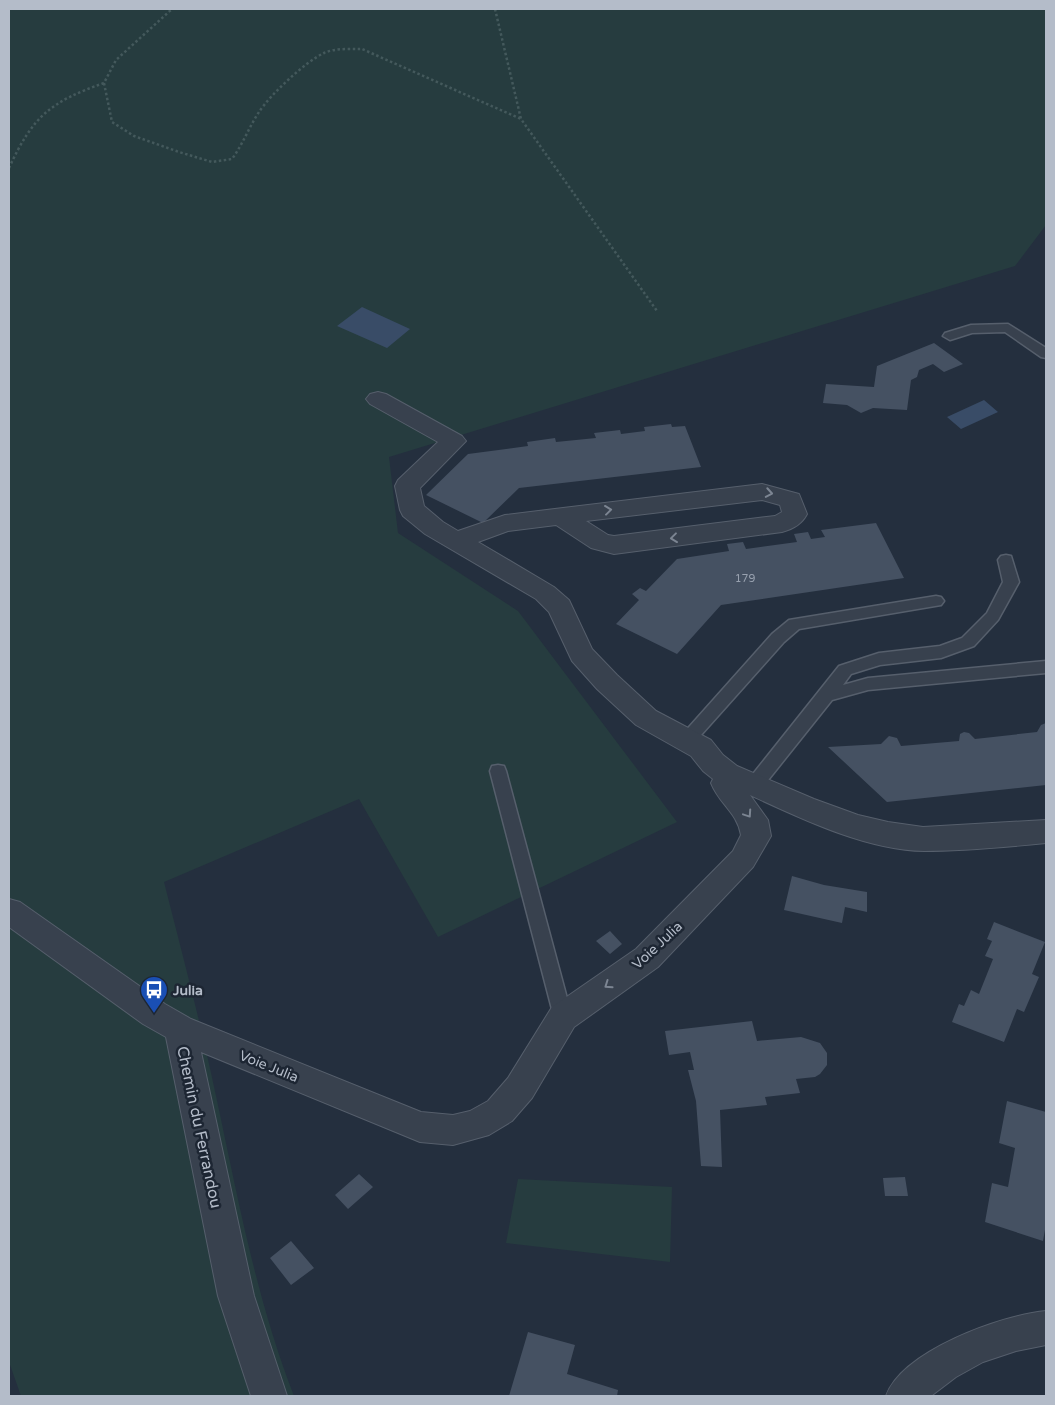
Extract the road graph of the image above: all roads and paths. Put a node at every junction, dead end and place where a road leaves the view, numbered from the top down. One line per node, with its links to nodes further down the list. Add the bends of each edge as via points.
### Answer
1 (172, 9): 3 (path, via 116,60)
2 (495, 9): 4 (path)
3 (104, 83): 4 (path, via 112,122 134,136 212,162 232,158 259,112 291,77 324,53 342,49 362,49); 5 (path, via 71,94 45,113 29,129)
4 (520, 119): 6 (path)
5 (9, 168)
6 (657, 311)
7 (950, 336): 8 (lane, via 971,330 1008,328)
8 (1046, 354)
9 (378, 400): 11 (street, via 454,441 407,486 412,510)
10 (559, 515): 10 (street, one-way to 10, via 762,492 790,500 795,514 782,524 614,545 600,542); 11 (street, via 505,523)
11 (455, 541): 16 (street, via 545,593 560,607 581,654 607,682 646,718)
12 (1006, 560): 15 (lane, via 1011,582 994,616 968,642 941,652 879,659 845,670)
13 (936, 600): 16 (lane, via 795,624 778,638)
14 (1046, 668): 15 (lane, via 868,684)
15 (826, 696): 18 (lane)
16 (687, 740): 18 (street, via 701,748 713,763)
17 (498, 771): 21 (lane)
18 (743, 781): 19 (street, via 856,826 888,834 923,839); 21 (street, Voie Julia, one-way to 21, via 725,783 753,820 756,836 743,859 647,958)
19 (1046, 832)
20 (9, 911): 22 (street, Chemin du Ferrandou)
21 (563, 1017): 22 (street, Voie Julia, via 520,1088 500,1111 477,1124 453,1130 420,1127)
22 (180, 1029): 24 (street, Chemin du Ferrandou, via 236,1296)
23 (1046, 1328): 25 (street, via 1002,1337 968,1351 932,1372)
24 (269, 1396)
25 (904, 1396)

